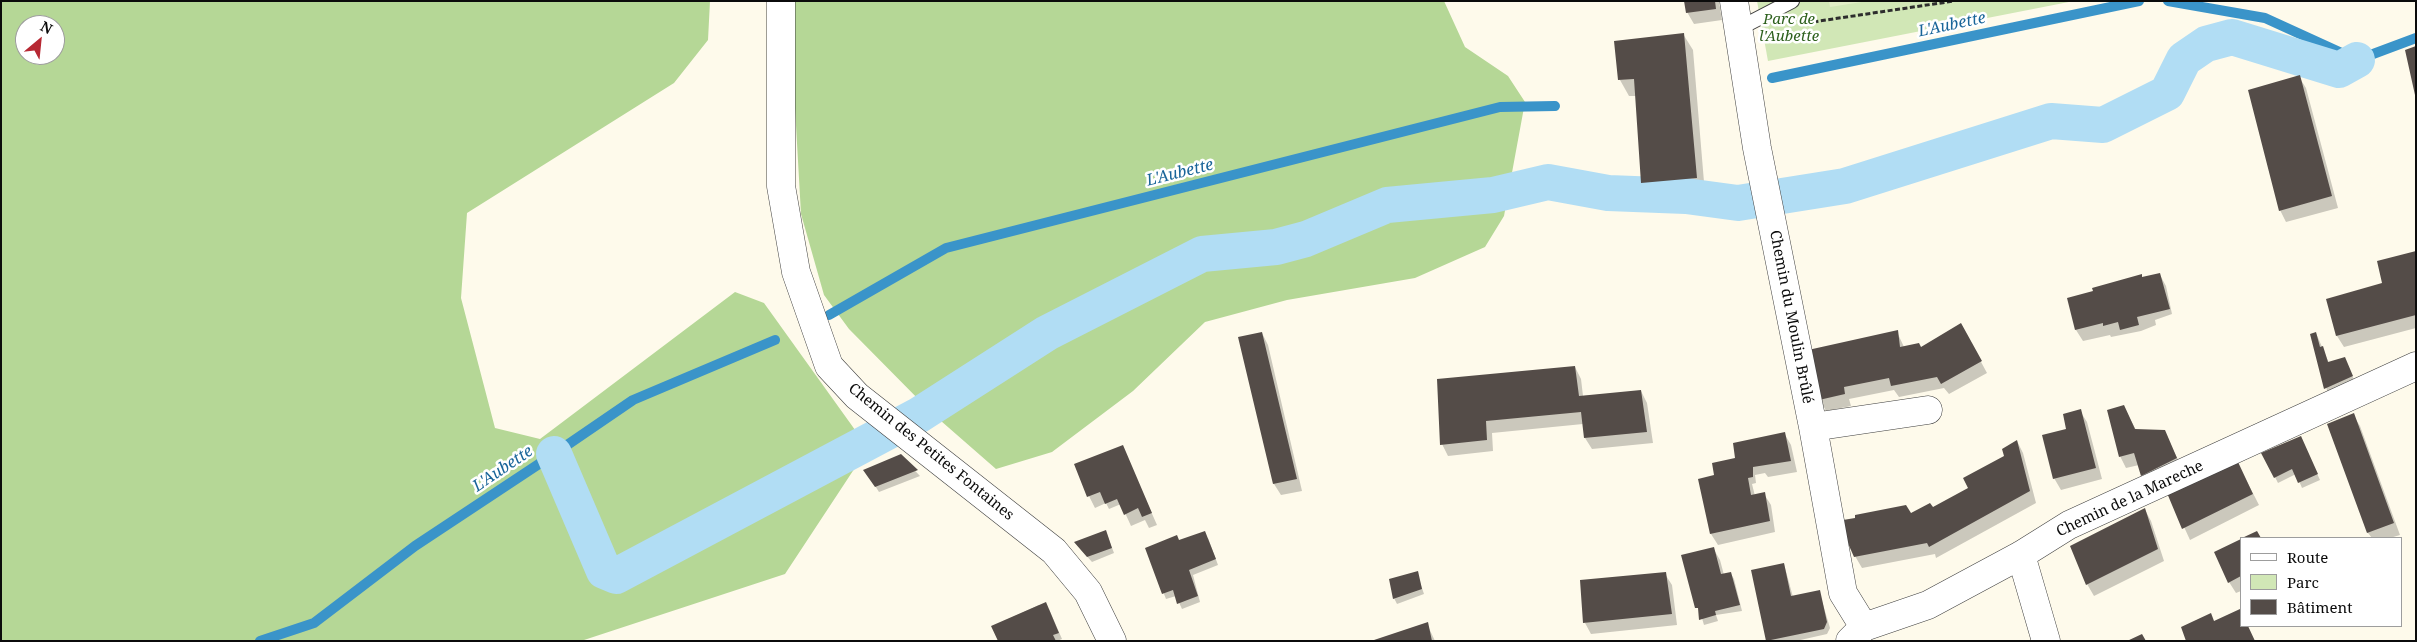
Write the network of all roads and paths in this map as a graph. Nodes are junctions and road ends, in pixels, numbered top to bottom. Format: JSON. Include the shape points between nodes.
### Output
{"nodes":[{"id":1,"x":781,"y":1,"type":"edge"},
{"id":2,"x":1734,"y":1,"type":"edge"},
{"id":3,"x":1792,"y":1,"type":"edge"},
{"id":4,"x":1954,"y":1,"type":"edge"},
{"id":5,"x":1800,"y":24,"type":"dead end"},
{"id":6,"x":1738,"y":29,"type":"junction"},
{"id":7,"x":2416,"y":366,"type":"edge"},
{"id":8,"x":1928,"y":410,"type":"dead end"},
{"id":9,"x":1813,"y":427,"type":"junction"},
{"id":10,"x":2021,"y":555,"type":"junction"},
{"id":11,"x":1857,"y":634,"type":"edge"},
{"id":12,"x":1112,"y":641,"type":"edge"},
{"id":13,"x":2046,"y":641,"type":"edge"}],
"edges":[{"from":1,"to":12,"type":"street","name":"Chemin des Petites Fontaines","via":[[781,186],[796,272],[829,366],[857,396],[1054,551],[1088,592]]},
{"from":2,"to":6,"type":"street","name":"Chemin du Moulin Brûlé"},
{"from":3,"to":6,"type":"lane"},
{"from":4,"to":5,"type":"path"},
{"from":6,"to":9,"type":"street","name":"Chemin du Moulin Brûlé","via":[[1757,148]]},
{"from":7,"to":10,"type":"street","name":"Chemin de la Mareche","via":[[2069,525]]},
{"from":8,"to":9,"type":"street"},
{"from":9,"to":11,"type":"street","name":"Chemin du Moulin Brûlé","via":[[1842,593]]},
{"from":10,"to":11,"type":"street","name":"Chemin de la Mareche","via":[[1928,605]]},
{"from":10,"to":13,"type":"street"}]}
